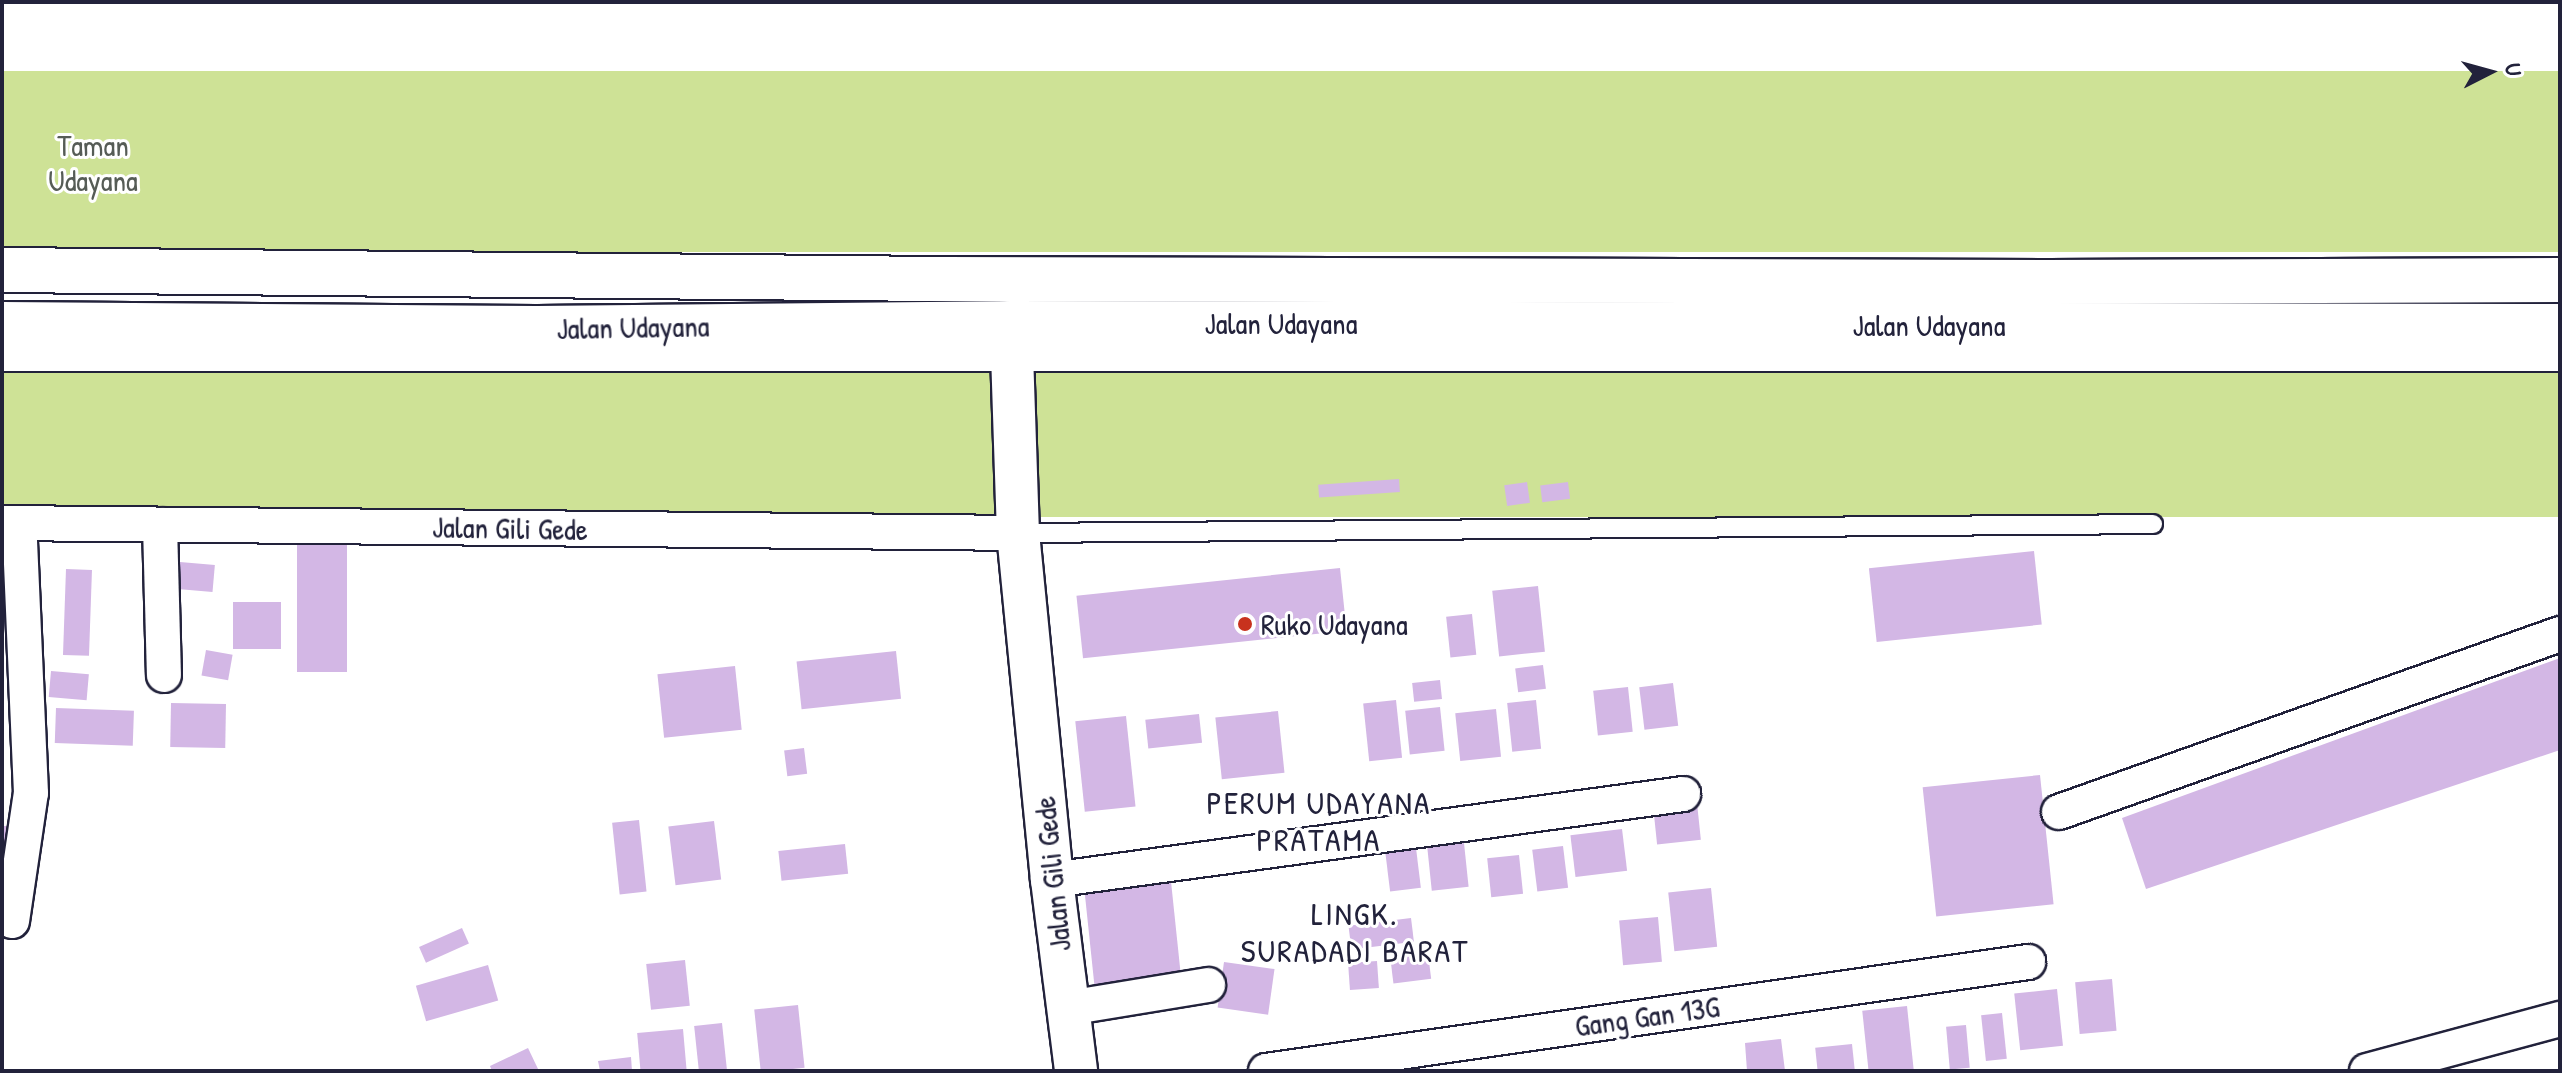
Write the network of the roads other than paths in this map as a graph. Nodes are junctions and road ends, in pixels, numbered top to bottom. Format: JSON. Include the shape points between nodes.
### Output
{"nodes":[{"id":1,"x":2,"y":270,"type":"edge"},
{"id":2,"x":2560,"y":280,"type":"edge"},
{"id":3,"x":1500,"y":281,"type":"junction"},
{"id":4,"x":2,"y":324,"type":"edge"},
{"id":5,"x":1500,"y":324,"type":"junction"},
{"id":6,"x":2560,"y":326,"type":"edge"},
{"id":7,"x":1012,"y":340,"type":"junction"},
{"id":8,"x":2,"y":358,"type":"edge"},
{"id":9,"x":2560,"y":358,"type":"edge"},
{"id":10,"x":11,"y":523,"type":"edge"},
{"id":11,"x":2153,"y":524,"type":"dead end"},
{"id":12,"x":160,"y":525,"type":"junction"},
{"id":13,"x":1018,"y":533,"type":"junction"},
{"id":14,"x":2560,"y":634,"type":"edge"},
{"id":15,"x":164,"y":675,"type":"dead end"},
{"id":16,"x":1683,"y":794,"type":"dead end"},
{"id":17,"x":2059,"y":812,"type":"dead end"},
{"id":18,"x":1052,"y":880,"type":"junction"},
{"id":19,"x":12,"y":921,"type":"dead end"},
{"id":20,"x":2028,"y":962,"type":"dead end"},
{"id":21,"x":1208,"y":985,"type":"dead end"},
{"id":22,"x":1068,"y":1008,"type":"junction"},
{"id":23,"x":2560,"y":1019,"type":"edge"},
{"id":24,"x":1076,"y":1071,"type":"edge"},
{"id":25,"x":1266,"y":1071,"type":"edge"},
{"id":26,"x":2367,"y":1071,"type":"edge"}],
"edges":[{"from":1,"to":3,"type":"main road","name":"Jalan Udayana"},
{"from":2,"to":3,"type":"main road","name":"Jalan Udayana"},
{"from":3,"to":5,"type":"main road"},
{"from":4,"to":7,"type":"main road","name":"Jalan Udayana","via":[[537,328]]},
{"from":5,"to":6,"type":"main road","name":"Jalan Udayana"},
{"from":5,"to":7,"type":"main road","name":"Jalan Udayana"},
{"from":7,"to":8,"type":"street","via":[[815,361]]},
{"from":7,"to":9,"type":"street"},
{"from":7,"to":13,"type":"street","name":"Jalan Gili Gede"},
{"from":10,"to":12,"type":"street","name":"Jalan Gili Gede"},
{"from":10,"to":19,"type":"street","via":[[31,793]]},
{"from":11,"to":13,"type":"lane"},
{"from":12,"to":13,"type":"street","name":"Jalan Gili Gede"},
{"from":12,"to":15,"type":"street"},
{"from":13,"to":18,"type":"street","name":"Jalan Gili Gede"},
{"from":14,"to":17,"type":"street"},
{"from":16,"to":18,"type":"street"},
{"from":18,"to":22,"type":"street","name":"Jalan Gili Gede"},
{"from":20,"to":25,"type":"street","name":"Gang Gan 13G"},
{"from":21,"to":22,"type":"street"},
{"from":22,"to":24,"type":"street","name":"Jalan Gili Gede"},
{"from":23,"to":26,"type":"street"}]}
